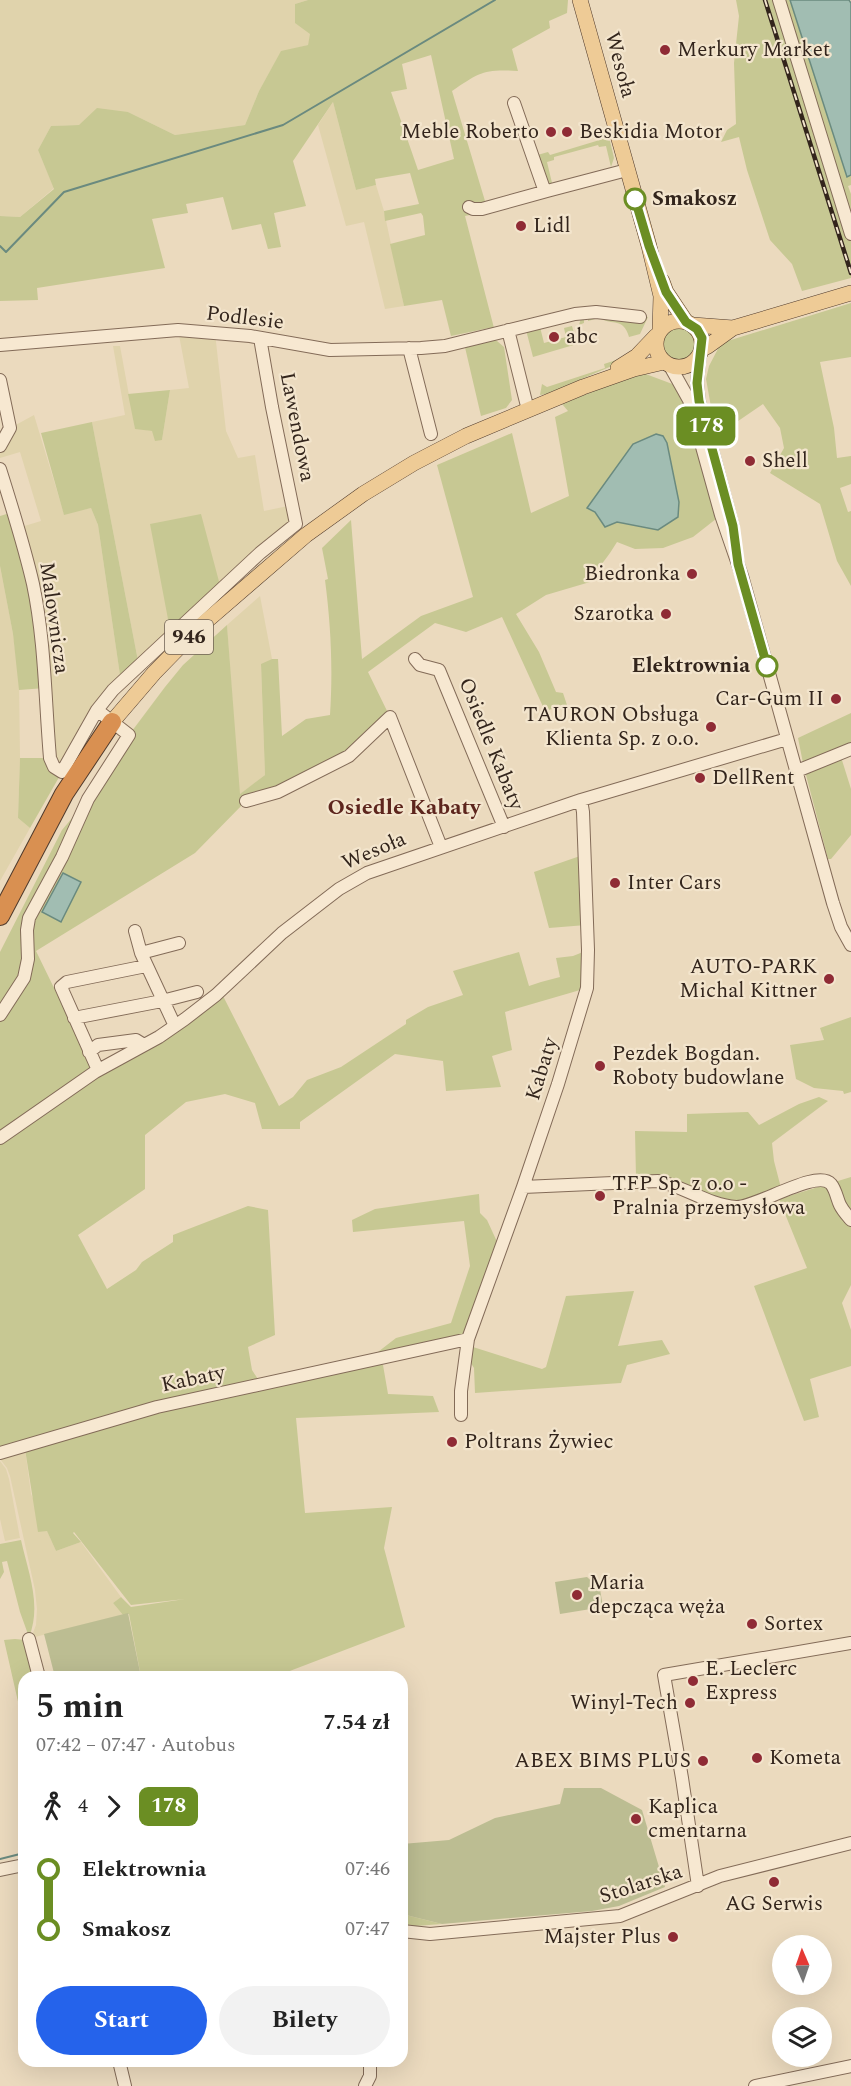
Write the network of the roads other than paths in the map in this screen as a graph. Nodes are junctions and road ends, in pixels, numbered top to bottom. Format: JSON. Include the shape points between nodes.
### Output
{"nodes":[{"id":1,"x":580,"y":0,"type":"edge"},
{"id":2,"x":779,"y":0,"type":"edge"},
{"id":3,"x":514,"y":103,"type":"dead end"},
{"id":4,"x":627,"y":170,"type":"junction"},
{"id":5,"x":547,"y":191,"type":"junction"},
{"id":6,"x":469,"y":207,"type":"dead end"},
{"id":7,"x":851,"y":234,"type":"edge"},
{"id":8,"x":649,"y":246,"type":"junction"},
{"id":9,"x":851,"y":293,"type":"edge"},
{"id":10,"x":640,"y":317,"type":"dead end"},
{"id":11,"x":690,"y":323,"type":"junction"},
{"id":12,"x":733,"y":328,"type":"junction"},
{"id":13,"x":508,"y":330,"type":"junction"},
{"id":14,"x":658,"y":333,"type":"junction"},
{"id":15,"x":260,"y":338,"type":"junction"},
{"id":16,"x":0,"y":345,"type":"edge"},
{"id":17,"x":409,"y":348,"type":"junction"},
{"id":18,"x":701,"y":351,"type":"junction"},
{"id":19,"x":667,"y":364,"type":"junction"},
{"id":20,"x":0,"y":380,"type":"edge"},
{"id":21,"x":583,"y":387,"type":"junction"},
{"id":22,"x":528,"y":410,"type":"junction"},
{"id":23,"x":431,"y":434,"type":"dead end"},
{"id":24,"x":0,"y":446,"type":"edge"},
{"id":25,"x":0,"y":469,"type":"edge"},
{"id":26,"x":738,"y":564,"type":"junction"},
{"id":27,"x":415,"y":659,"type":"dead end"},
{"id":28,"x":97,"y":710,"type":"junction"},
{"id":29,"x":112,"y":722,"type":"junction"},
{"id":30,"x":787,"y":739,"type":"junction"},
{"id":31,"x":851,"y":749,"type":"edge"},
{"id":32,"x":797,"y":771,"type":"junction"},
{"id":33,"x":580,"y":800,"type":"junction"},
{"id":34,"x":246,"y":801,"type":"dead end"},
{"id":35,"x":504,"y":827,"type":"junction"},
{"id":36,"x":441,"y":847,"type":"junction"},
{"id":37,"x":0,"y":916,"type":"edge"},
{"id":38,"x":135,"y":931,"type":"dead end"},
{"id":39,"x":179,"y":943,"type":"dead end"},
{"id":40,"x":851,"y":945,"type":"edge"},
{"id":41,"x":141,"y":953,"type":"junction"},
{"id":42,"x":146,"y":966,"type":"junction"},
{"id":43,"x":197,"y":992,"type":"dead end"},
{"id":44,"x":162,"y":1001,"type":"junction"},
{"id":45,"x":0,"y":1015,"type":"edge"},
{"id":46,"x":74,"y":1018,"type":"junction"},
{"id":47,"x":175,"y":1026,"type":"junction"},
{"id":48,"x":144,"y":1045,"type":"junction"},
{"id":49,"x":89,"y":1052,"type":"junction"},
{"id":50,"x":96,"y":1071,"type":"junction"},
{"id":51,"x":0,"y":1138,"type":"edge"},
{"id":52,"x":524,"y":1187,"type":"junction"},
{"id":53,"x":851,"y":1220,"type":"edge"},
{"id":54,"x":468,"y":1339,"type":"junction"},
{"id":55,"x":461,"y":1415,"type":"dead end"},
{"id":56,"x":0,"y":1453,"type":"edge"},
{"id":57,"x":29,"y":1639,"type":"dead end"},
{"id":58,"x":851,"y":1643,"type":"edge"},
{"id":59,"x":37,"y":1671,"type":"edge"},
{"id":60,"x":851,"y":1843,"type":"edge"},
{"id":61,"x":18,"y":1866,"type":"edge"},
{"id":62,"x":0,"y":1870,"type":"edge"},
{"id":63,"x":698,"y":1886,"type":"junction"},
{"id":64,"x":408,"y":1932,"type":"edge"},
{"id":65,"x":851,"y":2066,"type":"edge"},
{"id":66,"x":120,"y":2067,"type":"edge"},
{"id":67,"x":370,"y":2067,"type":"edge"},
{"id":68,"x":124,"y":2086,"type":"edge"},
{"id":69,"x":365,"y":2086,"type":"edge"},
{"id":70,"x":755,"y":2086,"type":"edge"}],
"edges":[{"from":1,"to":4,"type":"main road","name":"Wesoła"},
{"from":2,"to":7,"type":"street"},
{"from":3,"to":5,"type":"street"},
{"from":4,"to":5,"type":"street"},
{"from":4,"to":8,"type":"main road","name":"Wesoła"},
{"from":5,"to":6,"type":"street","via":[[482,209]]},
{"from":8,"to":11,"type":"main road","name":"Wesoła","via":[[666,292]]},
{"from":8,"to":14,"type":"main road","name":"Wesoła","via":[[661,296]]},
{"from":9,"to":12,"type":"main road"},
{"from":10,"to":13,"type":"street","name":"Podlesie","via":[[575,314]]},
{"from":11,"to":12,"type":"main road"},
{"from":11,"to":14,"type":"main road","via":[[672,321]]},
{"from":11,"to":18,"type":"main road","via":[[700,333]]},
{"from":12,"to":18,"type":"main road"},
{"from":13,"to":17,"type":"street","name":"Podlesie","via":[[445,346]]},
{"from":13,"to":22,"type":"street"},
{"from":14,"to":19,"type":"main road","via":[[656,350]]},
{"from":14,"to":21,"type":"main road","number":"946","via":[[629,362]]},
{"from":15,"to":16,"type":"street","name":"Podlesie","via":[[178,330]]},
{"from":15,"to":17,"type":"street","name":"Podlesie","via":[[330,350]]},
{"from":15,"to":28,"type":"street","name":"Lawendowa","via":[[296,524],[171,635]]},
{"from":17,"to":23,"type":"street"},
{"from":18,"to":19,"type":"main road","via":[[684,367]]},
{"from":18,"to":26,"type":"street","via":[[699,401],[733,526]]},
{"from":19,"to":21,"type":"main road","number":"946","via":[[634,369]]},
{"from":19,"to":26,"type":"street","via":[[689,400]]},
{"from":20,"to":24,"type":"street","via":[[10,428]]},
{"from":21,"to":22,"type":"main road","number":"946"},
{"from":22,"to":29,"type":"main road","number":"946","via":[[414,463],[334,513],[196,630]]},
{"from":25,"to":28,"type":"street","name":"Malownicza","via":[[33,585],[54,767],[62,771]]},
{"from":26,"to":30,"type":"street"},
{"from":27,"to":35,"type":"street","name":"Osiedle Kabaty","via":[[420,665],[439,670]]},
{"from":28,"to":29,"type":"street"},
{"from":29,"to":37,"type":"highway","number":"946","via":[[64,794]]},
{"from":29,"to":45,"type":"street","via":[[129,735],[88,799],[29,918],[24,978]]},
{"from":30,"to":32,"type":"street"},
{"from":30,"to":33,"type":"street","name":"Wesoła"},
{"from":31,"to":32,"type":"street"},
{"from":32,"to":40,"type":"street","via":[[837,916]]},
{"from":33,"to":35,"type":"street","name":"Wesoła"},
{"from":33,"to":52,"type":"street","name":"Kabaty","via":[[588,950],[586,988]]},
{"from":34,"to":36,"type":"street","via":[[278,792],[349,756],[390,717]]},
{"from":35,"to":36,"type":"street","name":"Wesoła"},
{"from":36,"to":47,"type":"street","name":"Wesoła","via":[[375,870],[339,890],[266,946],[216,995]]},
{"from":38,"to":41,"type":"street"},
{"from":39,"to":41,"type":"street"},
{"from":41,"to":42,"type":"street"},
{"from":42,"to":44,"type":"street"},
{"from":42,"to":46,"type":"street","via":[[63,984],[61,990]]},
{"from":43,"to":44,"type":"street"},
{"from":44,"to":46,"type":"street"},
{"from":44,"to":47,"type":"street"},
{"from":46,"to":49,"type":"street"},
{"from":47,"to":48,"type":"street","name":"Wesoła"},
{"from":48,"to":49,"type":"street","via":[[136,1040],[126,1041],[98,1045]]},
{"from":48,"to":50,"type":"street","name":"Wesoła"},
{"from":49,"to":50,"type":"street"},
{"from":50,"to":51,"type":"street","name":"Wesoła"},
{"from":52,"to":53,"type":"street","via":[[658,1181],[712,1202],[746,1207],[779,1192],[825,1180],[834,1187]]},
{"from":52,"to":54,"type":"street","name":"Kabaty"},
{"from":54,"to":55,"type":"street","name":"Kabaty"},
{"from":54,"to":56,"type":"street","name":"Kabaty","via":[[158,1407]]},
{"from":57,"to":59,"type":"street"},
{"from":58,"to":63,"type":"street","via":[[663,1675]]},
{"from":60,"to":63,"type":"street","name":"Stolarska","via":[[726,1874]]},
{"from":61,"to":62,"type":"street"},
{"from":63,"to":64,"type":"street","name":"Stolarska","via":[[608,1918],[429,1934]]},
{"from":65,"to":70,"type":"street"},
{"from":66,"to":68,"type":"street"},
{"from":67,"to":69,"type":"street"}]}
